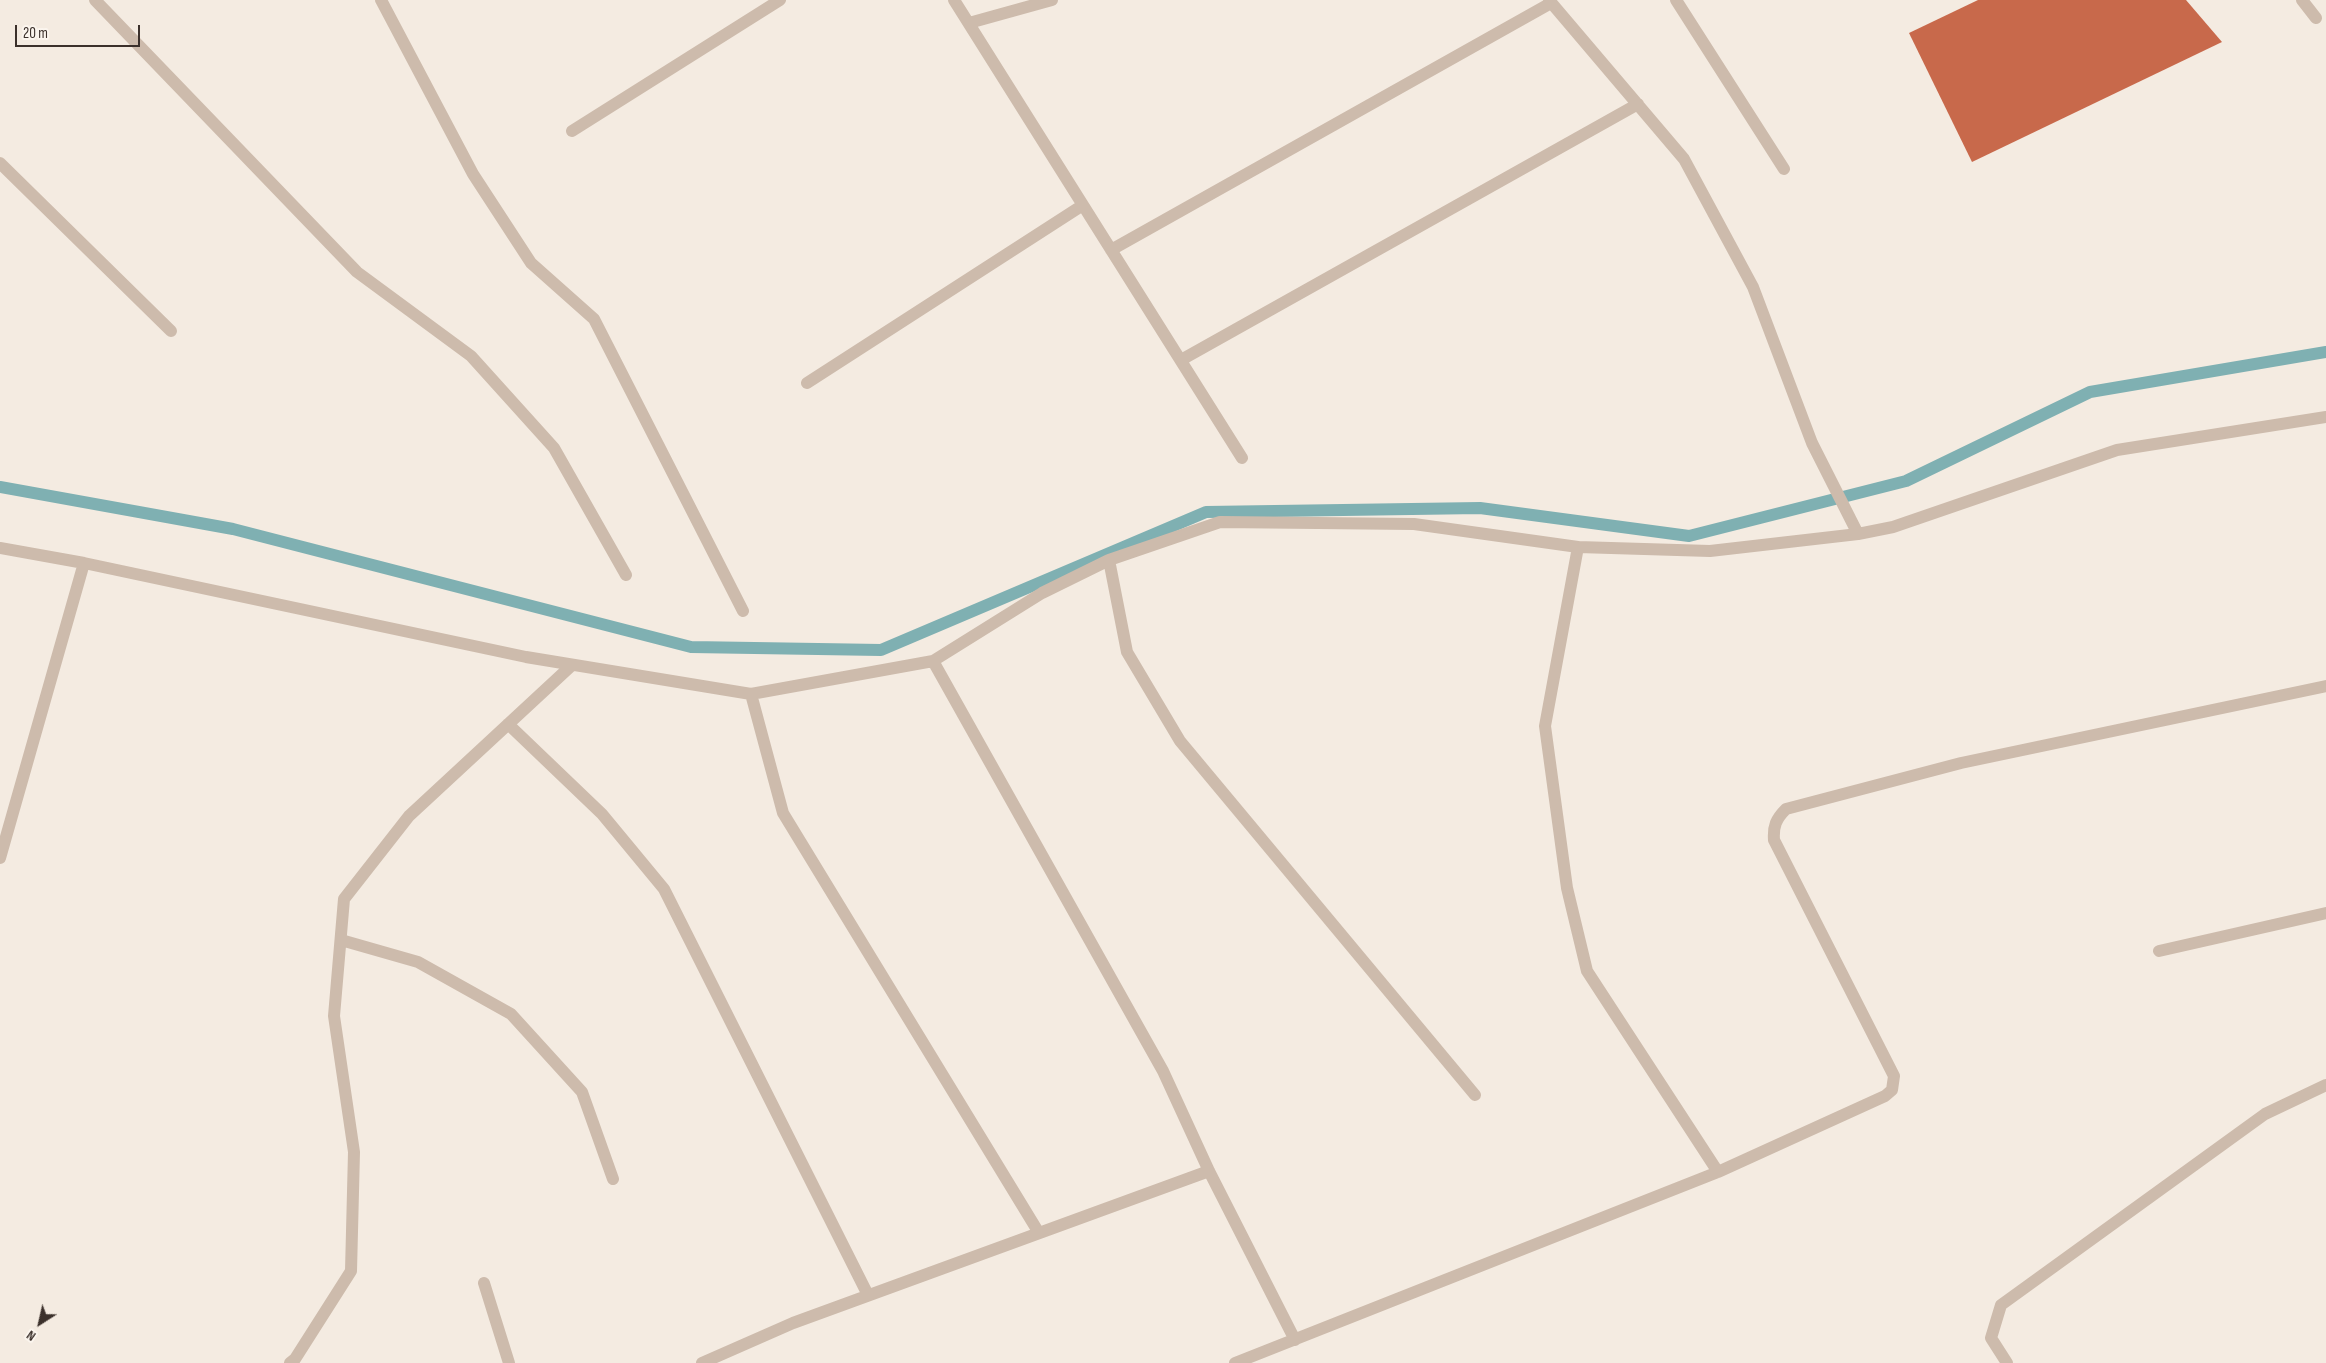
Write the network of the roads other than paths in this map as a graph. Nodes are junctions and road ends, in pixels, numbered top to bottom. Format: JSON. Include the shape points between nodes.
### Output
{"nodes":[{"id":1,"x":96,"y":0,"type":"edge"},
{"id":2,"x":380,"y":0,"type":"edge"},
{"id":3,"x":780,"y":0,"type":"edge"},
{"id":4,"x":954,"y":0,"type":"edge"},
{"id":5,"x":1052,"y":0,"type":"edge"},
{"id":6,"x":1676,"y":0,"type":"edge"},
{"id":7,"x":2302,"y":0,"type":"edge"},
{"id":8,"x":1550,"y":1,"type":"edge"},
{"id":9,"x":2316,"y":18,"type":"dead end"},
{"id":10,"x":969,"y":23,"type":"junction"},
{"id":11,"x":1638,"y":104,"type":"junction"},
{"id":12,"x":572,"y":131,"type":"dead end"},
{"id":13,"x":0,"y":163,"type":"edge"},
{"id":14,"x":1784,"y":169,"type":"dead end"},
{"id":15,"x":1083,"y":204,"type":"junction"},
{"id":16,"x":1111,"y":250,"type":"junction"},
{"id":17,"x":171,"y":331,"type":"dead end"},
{"id":18,"x":1181,"y":360,"type":"junction"},
{"id":19,"x":807,"y":383,"type":"dead end"},
{"id":20,"x":2326,"y":417,"type":"edge"},
{"id":21,"x":1242,"y":458,"type":"dead end"},
{"id":22,"x":1856,"y":528,"type":"junction"},
{"id":23,"x":1578,"y":547,"type":"junction"},
{"id":24,"x":0,"y":548,"type":"edge"},
{"id":25,"x":1109,"y":560,"type":"junction"},
{"id":26,"x":84,"y":563,"type":"junction"},
{"id":27,"x":626,"y":575,"type":"dead end"},
{"id":28,"x":743,"y":611,"type":"dead end"},
{"id":29,"x":933,"y":662,"type":"junction"},
{"id":30,"x":572,"y":665,"type":"junction"},
{"id":31,"x":2326,"y":686,"type":"edge"},
{"id":32,"x":751,"y":694,"type":"junction"},
{"id":33,"x":508,"y":724,"type":"junction"},
{"id":34,"x":0,"y":858,"type":"edge"},
{"id":35,"x":2326,"y":913,"type":"edge"},
{"id":36,"x":341,"y":940,"type":"junction"},
{"id":37,"x":2159,"y":951,"type":"dead end"},
{"id":38,"x":2326,"y":1085,"type":"edge"},
{"id":39,"x":1475,"y":1095,"type":"dead end"},
{"id":40,"x":1209,"y":1171,"type":"junction"},
{"id":41,"x":1718,"y":1172,"type":"junction"},
{"id":42,"x":613,"y":1179,"type":"dead end"},
{"id":43,"x":1039,"y":1233,"type":"junction"},
{"id":44,"x":484,"y":1283,"type":"dead end"},
{"id":45,"x":868,"y":1295,"type":"junction"},
{"id":46,"x":1295,"y":1340,"type":"junction"},
{"id":47,"x":290,"y":1363,"type":"edge"},
{"id":48,"x":509,"y":1363,"type":"edge"},
{"id":49,"x":702,"y":1363,"type":"edge"},
{"id":50,"x":1235,"y":1363,"type":"edge"},
{"id":51,"x":2007,"y":1363,"type":"edge"}],
"edges":[{"from":1,"to":27,"type":"street","via":[[356,272],[471,356],[554,448]]},
{"from":2,"to":28,"type":"street","via":[[473,174],[531,263],[594,319]]},
{"from":3,"to":12,"type":"street"},
{"from":4,"to":10,"type":"street"},
{"from":5,"to":10,"type":"street"},
{"from":6,"to":14,"type":"street"},
{"from":7,"to":9,"type":"street"},
{"from":8,"to":11,"type":"street"},
{"from":8,"to":16,"type":"street"},
{"from":10,"to":15,"type":"street"},
{"from":11,"to":18,"type":"street"},
{"from":11,"to":22,"type":"street","via":[[1684,159],[1753,287],[1812,443]]},
{"from":13,"to":17,"type":"street"},
{"from":15,"to":16,"type":"street"},
{"from":15,"to":19,"type":"street"},
{"from":16,"to":18,"type":"street"},
{"from":18,"to":21,"type":"street"},
{"from":20,"to":22,"type":"street","via":[[2117,450],[1893,527]]},
{"from":22,"to":23,"type":"street","via":[[1710,551]]},
{"from":23,"to":25,"type":"street","via":[[1414,524],[1220,522]]},
{"from":23,"to":41,"type":"street","via":[[1545,726],[1567,888],[1587,971]]},
{"from":24,"to":26,"type":"street"},
{"from":25,"to":29,"type":"street","via":[[1042,593]]},
{"from":25,"to":39,"type":"street","via":[[1127,652],[1180,741]]},
{"from":26,"to":30,"type":"street"},
{"from":26,"to":34,"type":"street"},
{"from":29,"to":32,"type":"street"},
{"from":29,"to":40,"type":"street","via":[[1164,1071]]},
{"from":30,"to":32,"type":"street"},
{"from":30,"to":33,"type":"street"},
{"from":31,"to":41,"type":"street","via":[[1961,763],[1786,809],[1773,829],[1774,840],[1894,1076],[1892,1090]]},
{"from":32,"to":43,"type":"street","via":[[783,813]]},
{"from":33,"to":36,"type":"street","via":[[409,816],[344,899]]},
{"from":33,"to":45,"type":"street","via":[[602,814],[664,889]]},
{"from":35,"to":37,"type":"street"},
{"from":36,"to":42,"type":"street","via":[[418,962],[511,1014],[582,1092]]},
{"from":36,"to":47,"type":"street","via":[[334,1016],[354,1152],[351,1271]]},
{"from":38,"to":51,"type":"street","via":[[2265,1114],[2001,1305],[1991,1338]]},
{"from":40,"to":43,"type":"street"},
{"from":40,"to":46,"type":"street"},
{"from":41,"to":46,"type":"street"},
{"from":43,"to":45,"type":"street"},
{"from":44,"to":48,"type":"street"},
{"from":45,"to":49,"type":"street","via":[[793,1322]]},
{"from":46,"to":50,"type":"street"}]}
